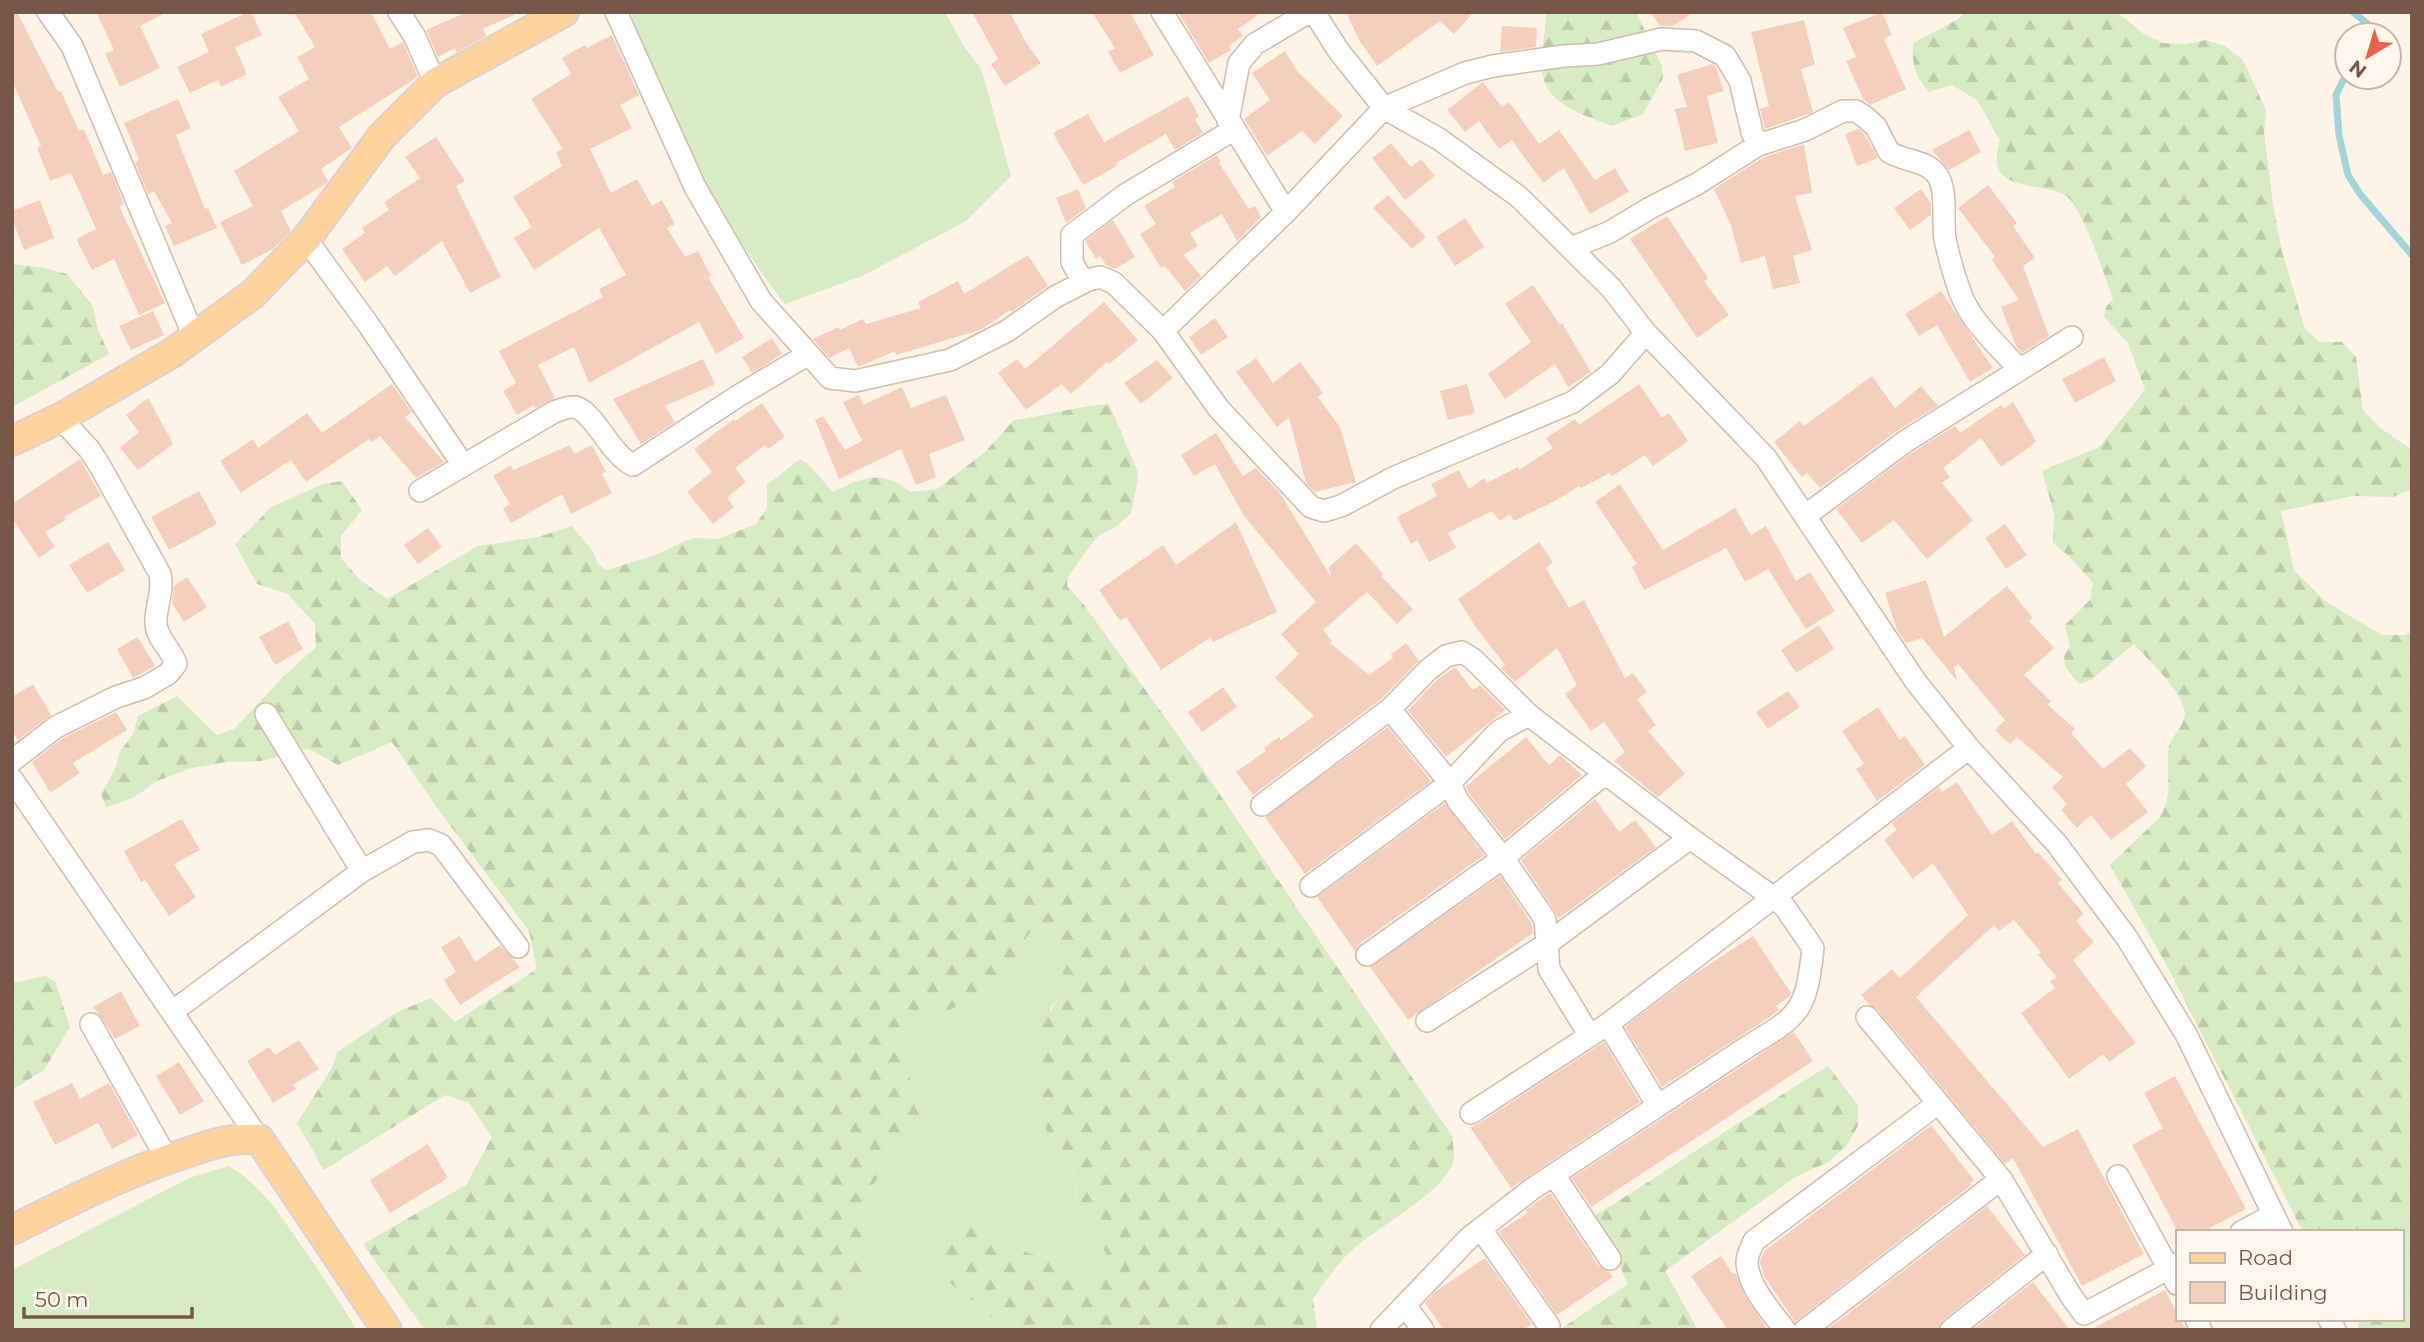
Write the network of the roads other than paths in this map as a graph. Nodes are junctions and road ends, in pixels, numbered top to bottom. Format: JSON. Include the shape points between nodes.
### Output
{"nodes":[{"id":1,"x":48,"y":12,"type":"edge"},
{"id":2,"x":399,"y":12,"type":"edge"},
{"id":3,"x":564,"y":12,"type":"edge"},
{"id":4,"x":616,"y":12,"type":"edge"},
{"id":5,"x":1162,"y":12,"type":"edge"},
{"id":6,"x":1312,"y":12,"type":"edge"},
{"id":7,"x":435,"y":83,"type":"junction"},
{"id":8,"x":1384,"y":108,"type":"junction"},
{"id":9,"x":1230,"y":125,"type":"junction"},
{"id":10,"x":1758,"y":145,"type":"junction"},
{"id":11,"x":1286,"y":212,"type":"junction"},
{"id":12,"x":306,"y":239,"type":"junction"},
{"id":13,"x":1571,"y":248,"type":"junction"},
{"id":14,"x":1083,"y":282,"type":"junction"},
{"id":15,"x":1163,"y":331,"type":"junction"},
{"id":16,"x":1646,"y":332,"type":"junction"},
{"id":17,"x":2072,"y":337,"type":"dead end"},
{"id":18,"x":195,"y":339,"type":"junction"},
{"id":19,"x":807,"y":355,"type":"junction"},
{"id":20,"x":2019,"y":369,"type":"junction"},
{"id":21,"x":60,"y":418,"type":"junction"},
{"id":22,"x":12,"y":441,"type":"edge"},
{"id":23,"x":463,"y":465,"type":"junction"},
{"id":24,"x":420,"y":491,"type":"dead end"},
{"id":25,"x":1805,"y":516,"type":"junction"},
{"id":26,"x":1390,"y":709,"type":"junction"},
{"id":27,"x":266,"y":714,"type":"dead end"},
{"id":28,"x":1529,"y":715,"type":"junction"},
{"id":29,"x":1969,"y":748,"type":"junction"},
{"id":30,"x":12,"y":761,"type":"edge"},
{"id":31,"x":1608,"y":775,"type":"junction"},
{"id":32,"x":12,"y":779,"type":"edge"},
{"id":33,"x":1450,"y":783,"type":"junction"},
{"id":34,"x":1262,"y":805,"type":"dead end"},
{"id":35,"x":1690,"y":838,"type":"junction"},
{"id":36,"x":1503,"y":859,"type":"junction"},
{"id":37,"x":362,"y":871,"type":"junction"},
{"id":38,"x":1311,"y":886,"type":"dead end"},
{"id":39,"x":1774,"y":898,"type":"junction"},
{"id":40,"x":1548,"y":943,"type":"junction"},
{"id":41,"x":518,"y":947,"type":"dead end"},
{"id":42,"x":1367,"y":955,"type":"dead end"},
{"id":43,"x":172,"y":1012,"type":"junction"},
{"id":44,"x":1867,"y":1017,"type":"dead end"},
{"id":45,"x":1427,"y":1021,"type":"dead end"},
{"id":46,"x":91,"y":1024,"type":"dead end"},
{"id":47,"x":1608,"y":1024,"type":"junction"},
{"id":48,"x":1590,"y":1036,"type":"junction"},
{"id":49,"x":1937,"y":1104,"type":"junction"},
{"id":50,"x":1658,"y":1106,"type":"junction"},
{"id":51,"x":1471,"y":1113,"type":"dead end"},
{"id":52,"x":259,"y":1139,"type":"junction"},
{"id":53,"x":167,"y":1159,"type":"junction"},
{"id":54,"x":1554,"y":1175,"type":"junction"},
{"id":55,"x":2118,"y":1176,"type":"dead end"},
{"id":56,"x":2001,"y":1180,"type":"junction"},
{"id":57,"x":2277,"y":1224,"type":"edge"},
{"id":58,"x":1481,"y":1229,"type":"junction"},
{"id":59,"x":12,"y":1230,"type":"edge"},
{"id":60,"x":2250,"y":1230,"type":"edge"},
{"id":61,"x":2048,"y":1254,"type":"junction"},
{"id":62,"x":1610,"y":1259,"type":"dead end"},
{"id":63,"x":2174,"y":1272,"type":"edge"},
{"id":64,"x":1405,"y":1305,"type":"junction"},
{"id":65,"x":2088,"y":1322,"type":"edge"},
{"id":66,"x":1549,"y":1326,"type":"dead end"},
{"id":67,"x":387,"y":1330,"type":"edge"},
{"id":68,"x":1381,"y":1330,"type":"edge"},
{"id":69,"x":1423,"y":1330,"type":"edge"},
{"id":70,"x":1785,"y":1330,"type":"edge"},
{"id":71,"x":1805,"y":1330,"type":"edge"},
{"id":72,"x":1951,"y":1330,"type":"edge"}],
"edges":[{"from":1,"to":18,"type":"street","via":[[72,46]]},
{"from":2,"to":7,"type":"street"},
{"from":3,"to":7,"type":"main road"},
{"from":4,"to":19,"type":"street","via":[[695,187],[761,301]]},
{"from":5,"to":9,"type":"street"},
{"from":6,"to":8,"type":"street"},
{"from":6,"to":9,"type":"street","via":[[1255,44],[1239,63]]},
{"from":7,"to":12,"type":"main road","via":[[382,136]]},
{"from":8,"to":10,"type":"street","via":[[1465,73],[1493,66],[1598,54],[1662,39],[1696,41],[1725,56],[1740,81]]},
{"from":8,"to":11,"type":"street"},
{"from":8,"to":13,"type":"street","via":[[1439,139],[1519,197]]},
{"from":9,"to":11,"type":"street"},
{"from":9,"to":14,"type":"street","via":[[1072,235],[1072,262]]},
{"from":10,"to":13,"type":"street","via":[[1610,232]]},
{"from":10,"to":20,"type":"street","via":[[1848,110],[1856,111],[1876,127],[1889,152],[1931,169],[1940,181],[1945,238],[1963,298]]},
{"from":11,"to":15,"type":"street"},
{"from":12,"to":18,"type":"main road","via":[[253,295]]},
{"from":12,"to":23,"type":"street"},
{"from":13,"to":16,"type":"street"},
{"from":14,"to":15,"type":"street","via":[[1100,277],[1114,283]]},
{"from":14,"to":19,"type":"street","via":[[1007,331],[950,360],[846,381],[830,378]]},
{"from":15,"to":16,"type":"street","via":[[1219,409],[1311,507],[1324,511],[1573,402],[1610,374]]},
{"from":16,"to":25,"type":"street","via":[[1766,458]]},
{"from":17,"to":20,"type":"street"},
{"from":18,"to":21,"type":"main road"},
{"from":19,"to":23,"type":"street","via":[[633,465],[621,458],[584,412],[571,407],[554,412]]},
{"from":20,"to":25,"type":"street","via":[[1906,440]]},
{"from":21,"to":22,"type":"main road"},
{"from":21,"to":30,"type":"street","via":[[89,449],[157,567],[162,583],[156,622],[176,664],[144,688],[116,696],[55,727]]},
{"from":23,"to":24,"type":"street"},
{"from":25,"to":29,"type":"street","via":[[1916,682]]},
{"from":26,"to":28,"type":"street","via":[[1428,670],[1446,656],[1462,652]]},
{"from":26,"to":33,"type":"street"},
{"from":26,"to":34,"type":"street"},
{"from":27,"to":37,"type":"street"},
{"from":28,"to":31,"type":"street"},
{"from":28,"to":33,"type":"street","via":[[1499,731]]},
{"from":29,"to":39,"type":"street"},
{"from":29,"to":57,"type":"street","via":[[2057,844],[2127,938],[2187,1036]]},
{"from":31,"to":35,"type":"street"},
{"from":31,"to":36,"type":"street"},
{"from":32,"to":43,"type":"street"},
{"from":33,"to":36,"type":"street","via":[[1458,801]]},
{"from":33,"to":38,"type":"street"},
{"from":35,"to":39,"type":"street"},
{"from":35,"to":40,"type":"street"},
{"from":36,"to":40,"type":"street","via":[[1545,919]]},
{"from":36,"to":42,"type":"street"},
{"from":37,"to":41,"type":"street","via":[[413,842],[429,840],[441,845]]},
{"from":37,"to":43,"type":"street"},
{"from":39,"to":47,"type":"street"},
{"from":39,"to":50,"type":"street","via":[[1813,948],[1809,988],[1801,1006],[1782,1026]]},
{"from":40,"to":45,"type":"street"},
{"from":40,"to":48,"type":"street","via":[[1546,963]]},
{"from":43,"to":52,"type":"street"},
{"from":44,"to":49,"type":"street"},
{"from":46,"to":53,"type":"street"},
{"from":47,"to":48,"type":"street"},
{"from":47,"to":50,"type":"street"},
{"from":48,"to":51,"type":"street"},
{"from":49,"to":56,"type":"street"},
{"from":49,"to":70,"type":"street","via":[[1754,1241],[1746,1261],[1750,1276]]},
{"from":50,"to":54,"type":"street"},
{"from":52,"to":53,"type":"main road","via":[[214,1143]]},
{"from":52,"to":67,"type":"main road"},
{"from":53,"to":59,"type":"main road"},
{"from":54,"to":58,"type":"street"},
{"from":54,"to":62,"type":"street"},
{"from":55,"to":63,"type":"street"},
{"from":56,"to":61,"type":"street"},
{"from":56,"to":71,"type":"street"},
{"from":57,"to":60,"type":"street"},
{"from":58,"to":64,"type":"street"},
{"from":58,"to":66,"type":"street"},
{"from":61,"to":65,"type":"street"},
{"from":61,"to":72,"type":"street"},
{"from":63,"to":65,"type":"street"},
{"from":64,"to":68,"type":"street"},
{"from":64,"to":69,"type":"street"}]}
